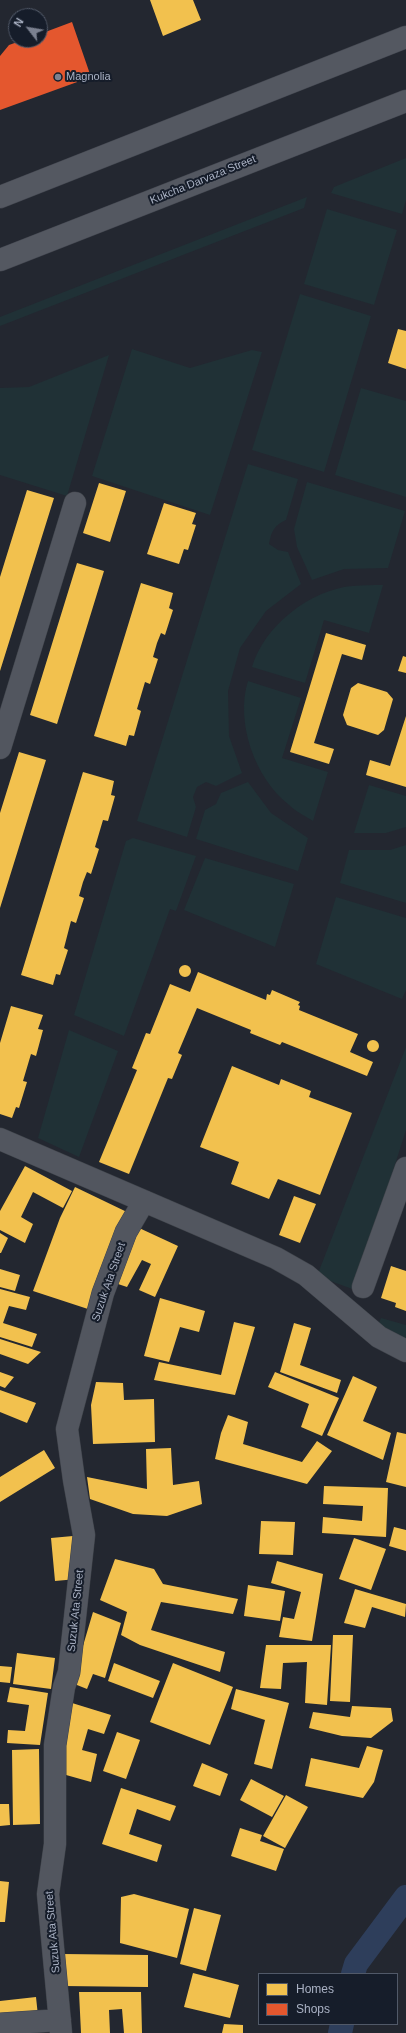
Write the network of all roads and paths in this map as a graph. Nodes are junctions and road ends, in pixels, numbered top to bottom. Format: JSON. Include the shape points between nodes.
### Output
{"nodes":[{"id":1,"x":406,"y":37,"type":"edge"},
{"id":2,"x":406,"y":101,"type":"edge"},
{"id":3,"x":0,"y":196,"type":"edge"},
{"id":4,"x":0,"y":260,"type":"edge"},
{"id":5,"x":75,"y":503,"type":"dead end"},
{"id":6,"x":0,"y":748,"type":"edge"},
{"id":7,"x":0,"y":1139,"type":"edge"},
{"id":8,"x":406,"y":1168,"type":"edge"},
{"id":9,"x":144,"y":1201,"type":"junction"},
{"id":10,"x":363,"y":1287,"type":"dead end"},
{"id":11,"x":406,"y":1351,"type":"edge"},
{"id":12,"x":0,"y":2024,"type":"edge"},
{"id":13,"x":61,"y":2027,"type":"edge"}],
"edges":[{"from":1,"to":3,"type":"main road"},
{"from":2,"to":4,"type":"main road","name":"Kukcha Darvaza Street"},
{"from":5,"to":6,"type":"street"},
{"from":7,"to":9,"type":"street"},
{"from":8,"to":10,"type":"street"},
{"from":9,"to":11,"type":"street","via":[[282,1261],[306,1275],[378,1337]]},
{"from":9,"to":13,"type":"street","name":"Suzuk Ata Street","via":[[126,1232],[103,1293],[68,1429],[84,1535],[69,1672],[64,1687],[55,1746],[55,1844],[48,1894]]},
{"from":12,"to":13,"type":"street"}]}
